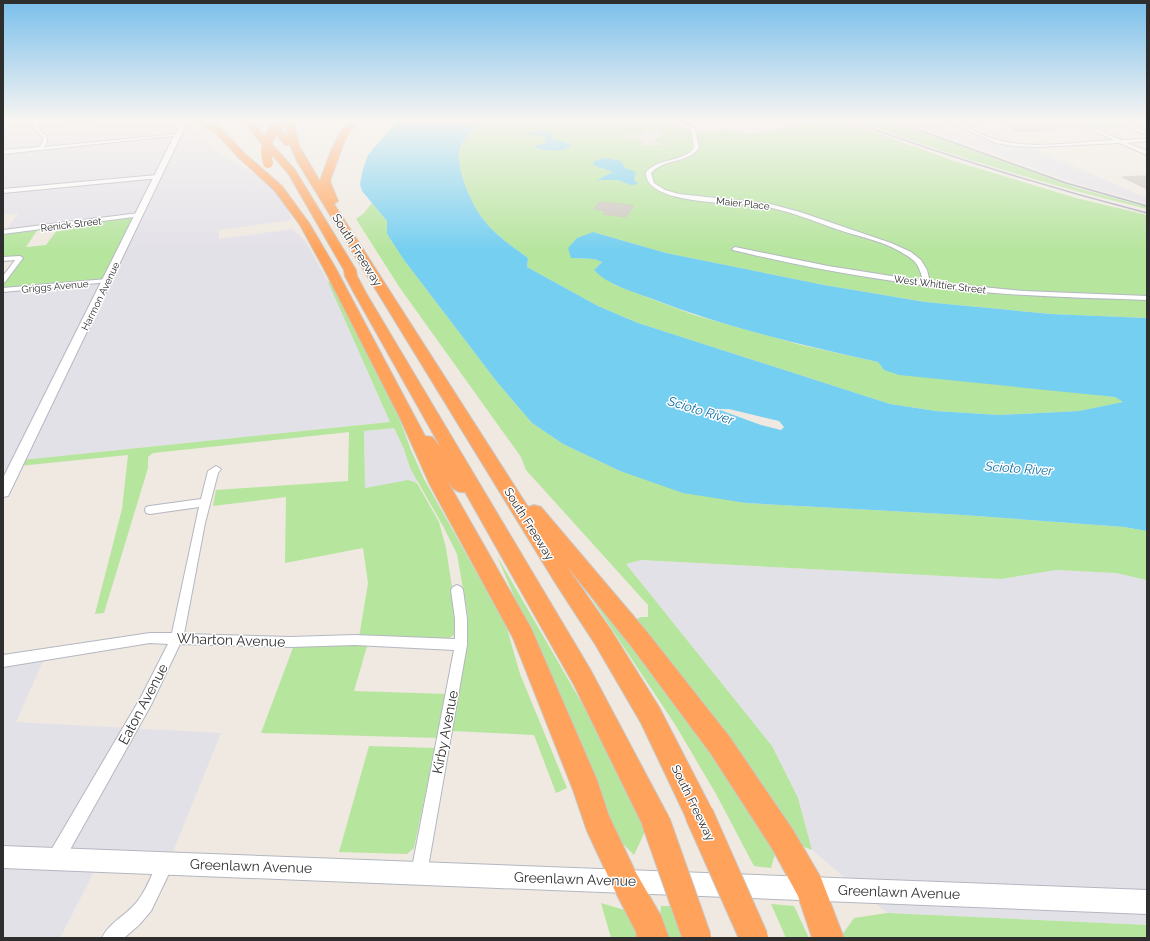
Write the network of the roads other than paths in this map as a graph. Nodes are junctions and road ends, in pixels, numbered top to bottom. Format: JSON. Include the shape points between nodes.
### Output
{"nodes":[{"id":1,"x":164,"y":164,"type":"edge"},
{"id":2,"x":251,"y":164,"type":"edge"},
{"id":3,"x":269,"y":164,"type":"edge"},
{"id":4,"x":286,"y":164,"type":"edge"},
{"id":5,"x":304,"y":164,"type":"edge"},
{"id":6,"x":332,"y":164,"type":"edge"},
{"id":7,"x":660,"y":164,"type":"edge"},
{"id":8,"x":157,"y":177,"type":"junction"},
{"id":9,"x":3,"y":191,"type":"edge"},
{"id":10,"x":139,"y":215,"type":"junction"},
{"id":11,"x":3,"y":232,"type":"edge"},
{"id":12,"x":348,"y":235,"type":"junction"},
{"id":13,"x":735,"y":249,"type":"dead end"},
{"id":14,"x":3,"y":259,"type":"edge"},
{"id":15,"x":351,"y":276,"type":"junction"},
{"id":16,"x":3,"y":280,"type":"edge"},
{"id":17,"x":107,"y":281,"type":"junction"},
{"id":18,"x":927,"y":283,"type":"junction"},
{"id":19,"x":3,"y":290,"type":"edge"},
{"id":20,"x":1147,"y":298,"type":"edge"},
{"id":21,"x":408,"y":418,"type":"junction"},
{"id":22,"x":473,"y":432,"type":"junction"},
{"id":23,"x":216,"y":469,"type":"dead end"},
{"id":24,"x":3,"y":492,"type":"edge"},
{"id":25,"x":204,"y":502,"type":"junction"},
{"id":26,"x":150,"y":510,"type":"dead end"},
{"id":27,"x":502,"y":538,"type":"junction"},
{"id":28,"x":457,"y":590,"type":"dead end"},
{"id":29,"x":177,"y":638,"type":"junction"},
{"id":30,"x":461,"y":645,"type":"junction"},
{"id":31,"x":3,"y":661,"type":"edge"},
{"id":32,"x":3,"y":857,"type":"edge"},
{"id":33,"x":56,"y":858,"type":"junction"},
{"id":34,"x":166,"y":863,"type":"junction"},
{"id":35,"x":419,"y":873,"type":"junction"},
{"id":36,"x":625,"y":881,"type":"junction"},
{"id":37,"x":810,"y":889,"type":"junction"},
{"id":38,"x":1147,"y":902,"type":"edge"},
{"id":39,"x":111,"y":938,"type":"edge"},
{"id":40,"x":653,"y":938,"type":"edge"},
{"id":41,"x":697,"y":938,"type":"edge"},
{"id":42,"x":754,"y":938,"type":"edge"},
{"id":43,"x":828,"y":938,"type":"edge"}],
"edges":[{"from":1,"to":8,"type":"main road","name":"Harmon Avenue"},
{"from":2,"to":21,"type":"highway","via":[[278,188],[293,206],[329,267]]},
{"from":3,"to":15,"type":"highway","bridge":true,"via":[[314,222],[344,271]]},
{"from":4,"to":15,"type":"highway","name":"South Freeway","via":[[299,182],[350,270]]},
{"from":5,"to":12,"type":"highway","name":"South Freeway"},
{"from":6,"to":12,"type":"highway","via":[[325,181]]},
{"from":7,"to":18,"type":"street","name":"Maier Place","via":[[648,173],[648,178],[656,187],[685,198],[767,205],[892,246],[912,255],[919,262]]},
{"from":8,"to":9,"type":"street"},
{"from":8,"to":10,"type":"main road","name":"Harmon Avenue"},
{"from":10,"to":11,"type":"street","name":"Renick Street"},
{"from":10,"to":17,"type":"main road","name":"Harmon Avenue"},
{"from":12,"to":22,"type":"highway","name":"South Freeway"},
{"from":13,"to":18,"type":"street","name":"West Whittier Street","via":[[832,270]]},
{"from":14,"to":16,"type":"street","via":[[20,258]]},
{"from":15,"to":27,"type":"highway","name":"South Freeway"},
{"from":17,"to":19,"type":"street","name":"Griggs Avenue"},
{"from":17,"to":24,"type":"main road","name":"Harmon Avenue"},
{"from":18,"to":20,"type":"street","name":"West Whittier Street","via":[[1036,294]]},
{"from":21,"to":27,"type":"highway"},
{"from":21,"to":36,"type":"highway","via":[[438,485],[523,635],[597,821]]},
{"from":22,"to":37,"type":"highway","via":[[548,530],[639,639],[720,745],[783,840]]},
{"from":22,"to":42,"type":"highway","name":"South Freeway","bridge":true,"via":[[563,578],[604,637],[650,715],[699,814]]},
{"from":23,"to":25,"type":"street","name":"Eaton Avenue","via":[[213,471]]},
{"from":25,"to":26,"type":"street"},
{"from":25,"to":29,"type":"street","name":"Eaton Avenue"},
{"from":27,"to":41,"type":"highway","name":"South Freeway","bridge":true,"via":[[582,677],[656,822]]},
{"from":28,"to":30,"type":"street","name":"Kirby Avenue"},
{"from":29,"to":30,"type":"street","name":"Wharton Avenue","via":[[290,642],[361,640]]},
{"from":29,"to":31,"type":"street","name":"Wharton Avenue","via":[[150,638]]},
{"from":29,"to":33,"type":"street","name":"Eaton Avenue","via":[[146,701]]},
{"from":30,"to":35,"type":"street","name":"Kirby Avenue"},
{"from":32,"to":33,"type":"main road","name":"Greenlawn Avenue"},
{"from":33,"to":34,"type":"main road","name":"Greenlawn Avenue"},
{"from":34,"to":35,"type":"main road","name":"Greenlawn Avenue"},
{"from":34,"to":39,"type":"street","via":[[145,905]]},
{"from":35,"to":36,"type":"main road","name":"Greenlawn Avenue"},
{"from":36,"to":37,"type":"main road","name":"Greenlawn Avenue"},
{"from":36,"to":40,"type":"highway","via":[[650,927]]},
{"from":37,"to":38,"type":"main road","name":"Greenlawn Avenue"},
{"from":37,"to":43,"type":"highway"}]}
